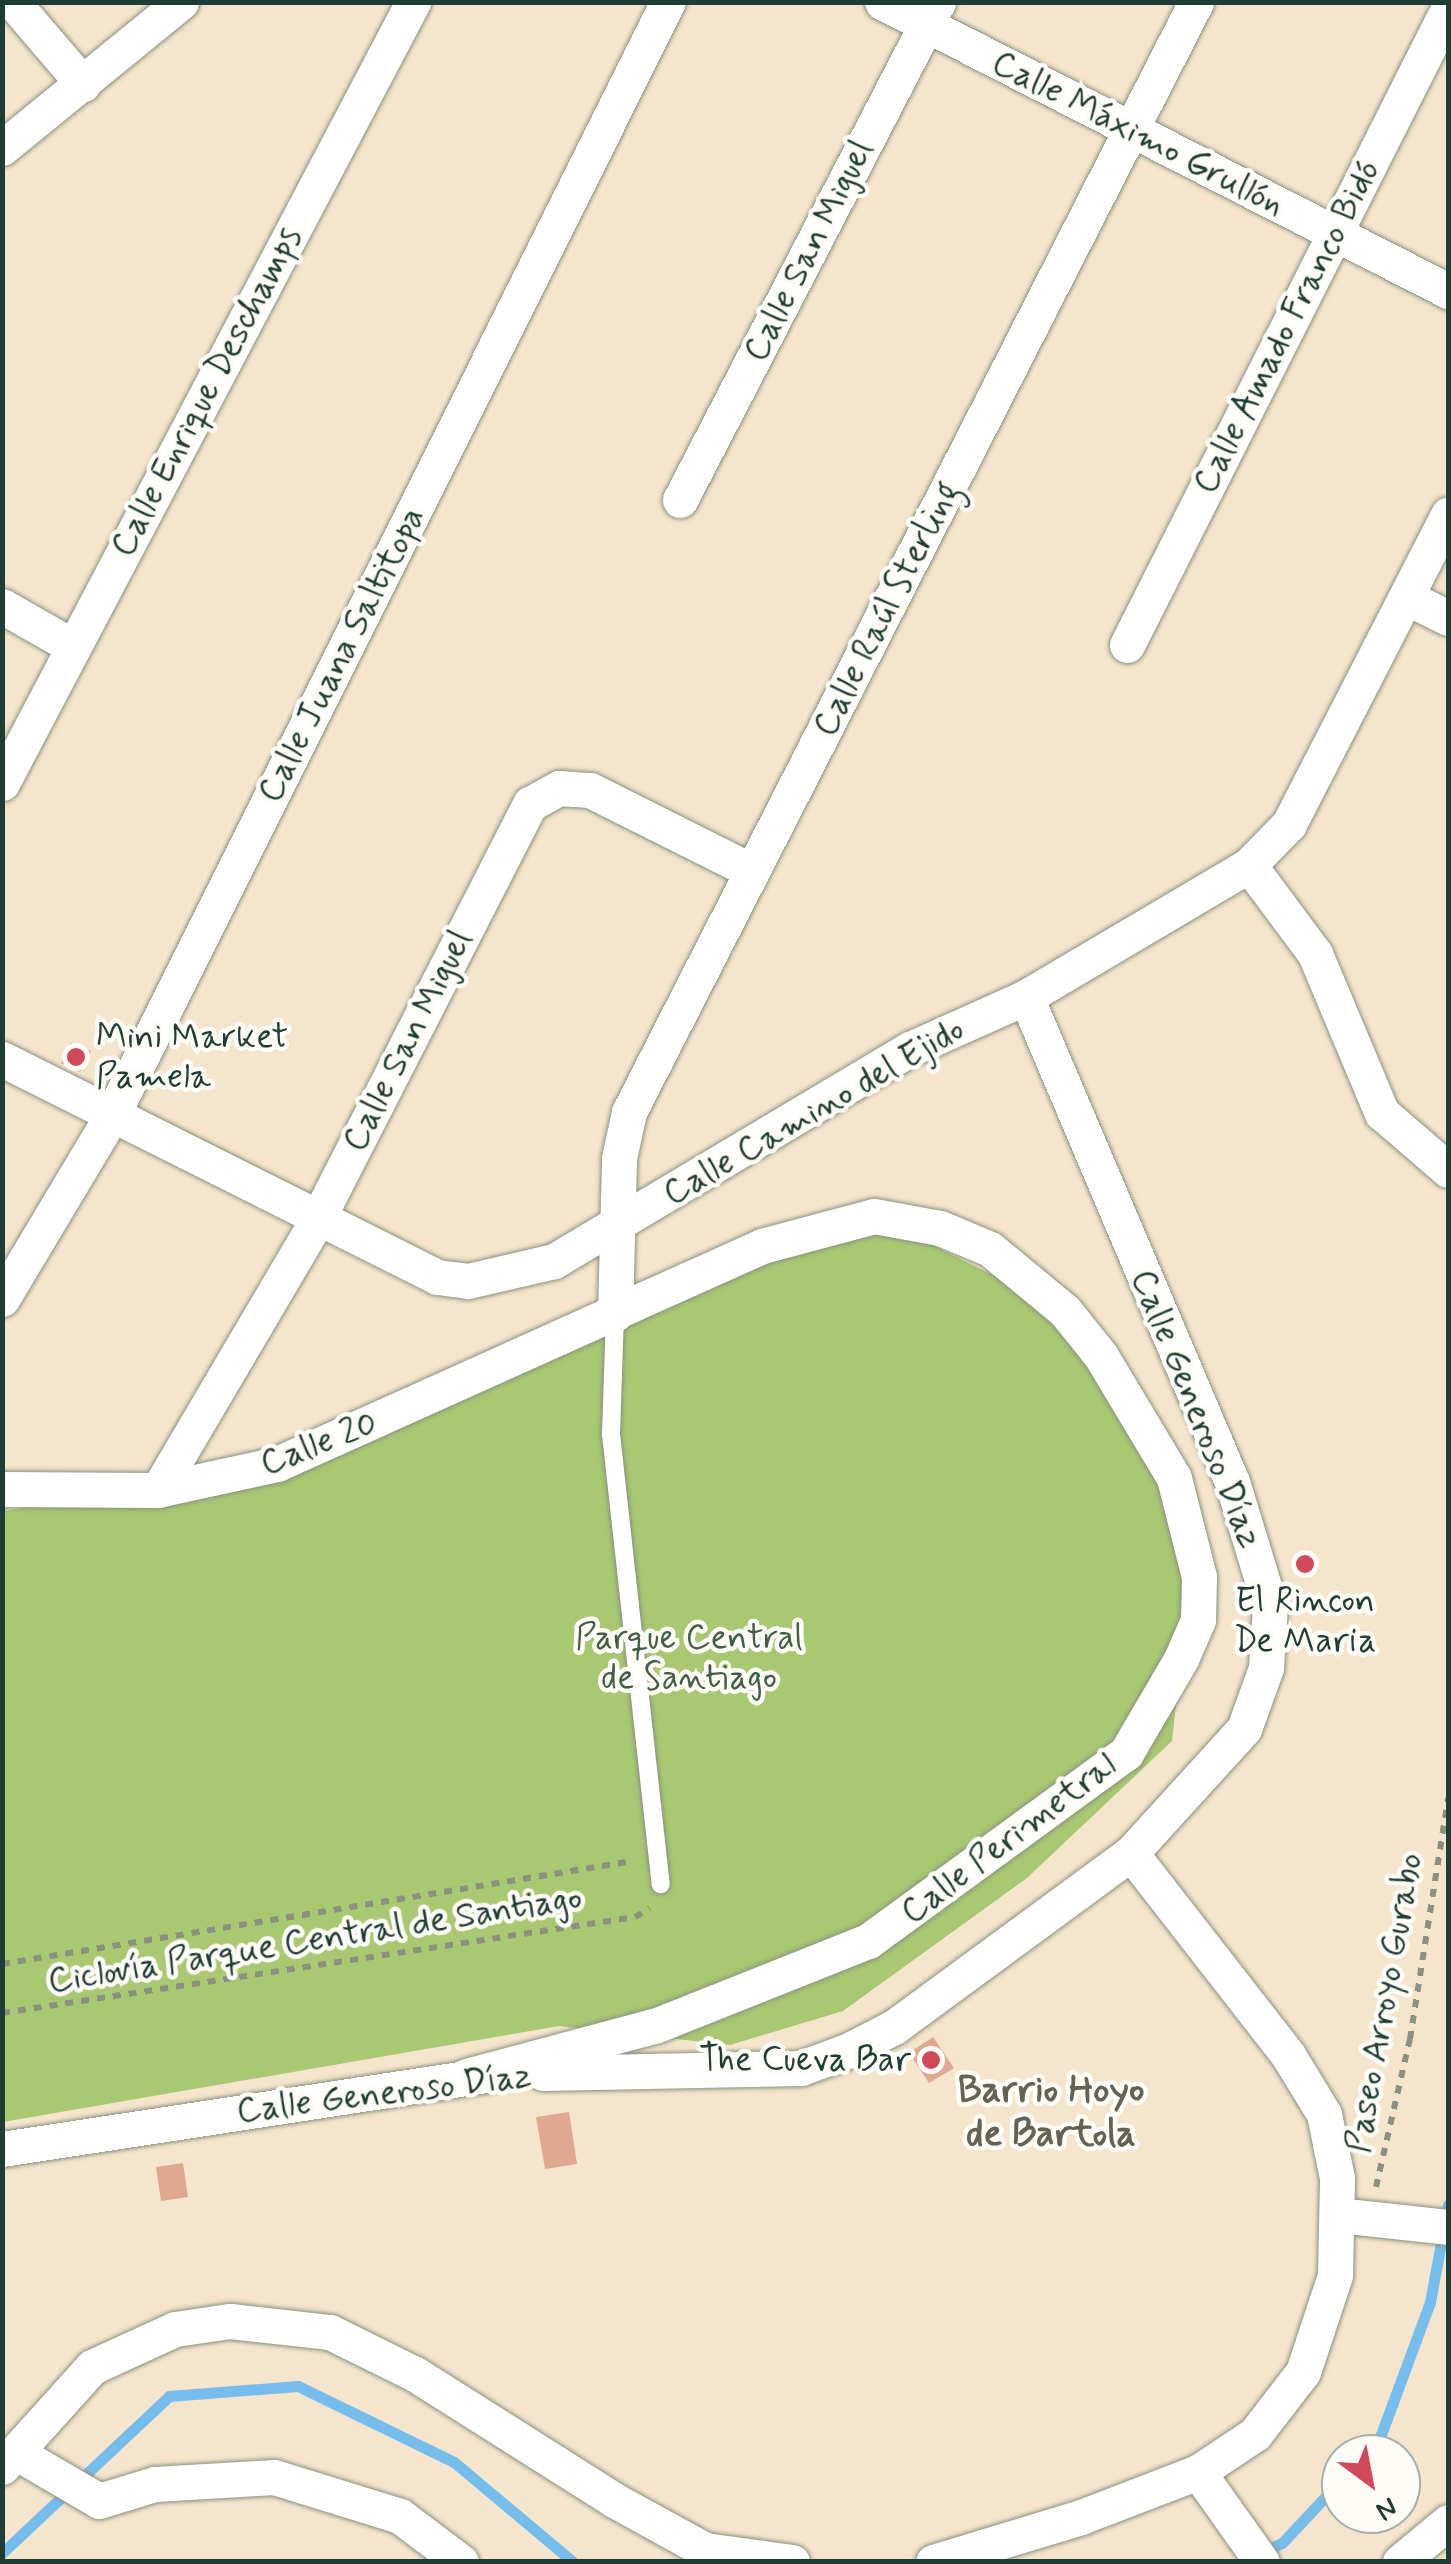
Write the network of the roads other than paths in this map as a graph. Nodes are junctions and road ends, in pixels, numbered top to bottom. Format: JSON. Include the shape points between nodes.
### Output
{"nodes":[{"id":1,"x":13,"y":2,"type":"edge"},
{"id":2,"x":181,"y":2,"type":"edge"},
{"id":3,"x":412,"y":2,"type":"edge"},
{"id":4,"x":668,"y":2,"type":"edge"},
{"id":5,"x":882,"y":2,"type":"edge"},
{"id":6,"x":1196,"y":2,"type":"edge"},
{"id":7,"x":1448,"y":9,"type":"edge"},
{"id":8,"x":932,"y":14,"type":"edge"},
{"id":9,"x":83,"y":84,"type":"junction"},
{"id":10,"x":1130,"y":134,"type":"junction"},
{"id":11,"x":2,"y":148,"type":"edge"},
{"id":12,"x":1334,"y":232,"type":"junction"},
{"id":13,"x":1448,"y":291,"type":"edge"},
{"id":14,"x":680,"y":500,"type":"dead end"},
{"id":15,"x":1448,"y":515,"type":"edge"},
{"id":16,"x":1408,"y":598,"type":"junction"},
{"id":17,"x":2,"y":606,"type":"edge"},
{"id":18,"x":1448,"y":618,"type":"edge"},
{"id":19,"x":72,"y":646,"type":"junction"},
{"id":20,"x":1127,"y":646,"type":"dead end"},
{"id":21,"x":2,"y":783,"type":"edge"},
{"id":22,"x":1250,"y":865,"type":"junction"},
{"id":23,"x":752,"y":871,"type":"junction"},
{"id":24,"x":1026,"y":997,"type":"junction"},
{"id":25,"x":2,"y":1059,"type":"edge"},
{"id":26,"x":111,"y":1118,"type":"junction"},
{"id":27,"x":1448,"y":1170,"type":"edge"},
{"id":28,"x":316,"y":1222,"type":"junction"},
{"id":29,"x":617,"y":1226,"type":"junction"},
{"id":30,"x":2,"y":1299,"type":"edge"},
{"id":31,"x":614,"y":1314,"type":"junction"},
{"id":32,"x":2,"y":1490,"type":"edge"},
{"id":33,"x":158,"y":1490,"type":"junction"},
{"id":34,"x":1132,"y":1854,"type":"junction"},
{"id":35,"x":661,"y":1884,"type":"dead end"},
{"id":36,"x":466,"y":2076,"type":"junction"},
{"id":37,"x":2,"y":2149,"type":"edge"},
{"id":38,"x":1354,"y":2216,"type":"junction"},
{"id":39,"x":1432,"y":2224,"type":"edge"},
{"id":40,"x":10,"y":2460,"type":"edge"},
{"id":41,"x":1198,"y":2472,"type":"junction"},
{"id":42,"x":1448,"y":2522,"type":"edge"},
{"id":43,"x":461,"y":2562,"type":"edge"},
{"id":44,"x":792,"y":2562,"type":"edge"},
{"id":45,"x":933,"y":2562,"type":"edge"},
{"id":46,"x":1262,"y":2562,"type":"edge"},
{"id":47,"x":1400,"y":2562,"type":"edge"}],
"edges":[{"from":1,"to":9,"type":"street"},
{"from":2,"to":9,"type":"street"},
{"from":3,"to":19,"type":"street","name":"Calle Enrique Deschamps"},
{"from":4,"to":26,"type":"street","name":"Calle Juana Saltitopa"},
{"from":5,"to":8,"type":"street","name":"Calle Máximo Grullón"},
{"from":6,"to":10,"type":"street","name":"Calle Raúl Sterling"},
{"from":7,"to":12,"type":"street","name":"Calle Amado Franco Bidó"},
{"from":8,"to":10,"type":"street","name":"Calle Máximo Grullón"},
{"from":8,"to":14,"type":"street","name":"Calle San Miguel"},
{"from":9,"to":11,"type":"street"},
{"from":10,"to":12,"type":"street","name":"Calle Máximo Grullón"},
{"from":10,"to":23,"type":"street","name":"Calle Raúl Sterling"},
{"from":12,"to":13,"type":"street","name":"Calle Máximo Grullón"},
{"from":12,"to":20,"type":"street","name":"Calle Amado Franco Bidó"},
{"from":15,"to":16,"type":"street","name":"Calle Camino del Ejido"},
{"from":16,"to":18,"type":"street"},
{"from":16,"to":22,"type":"street","name":"Calle Camino del Ejido","via":[[1289,824]]},
{"from":17,"to":19,"type":"street"},
{"from":19,"to":21,"type":"street","name":"Calle Enrique Deschamps"},
{"from":22,"to":24,"type":"street","name":"Calle Camino del Ejido"},
{"from":22,"to":27,"type":"street","via":[[1316,954],[1382,1114]]},
{"from":23,"to":28,"type":"street","name":"Calle San Miguel","via":[[590,790],[559,788],[530,804]]},
{"from":23,"to":29,"type":"street","name":"Calle Raúl Sterling","via":[[629,1112],[619,1158]]},
{"from":24,"to":29,"type":"street","name":"Calle Camino del Ejido","via":[[910,1049]]},
{"from":24,"to":34,"type":"street","name":"Calle Generoso Díaz","via":[[1232,1482],[1270,1606],[1266,1668],[1244,1728]]},
{"from":25,"to":26,"type":"street","name":"Calle Camino del Ejido"},
{"from":26,"to":28,"type":"street","name":"Calle Camino del Ejido"},
{"from":26,"to":30,"type":"street","name":"Calle Juana Saltitopa"},
{"from":28,"to":29,"type":"street","name":"Calle Camino del Ejido","via":[[414,1269],[468,1280],[554,1261]]},
{"from":28,"to":33,"type":"street","name":"Calle San Miguel"},
{"from":29,"to":31,"type":"street","name":"Calle Raúl Sterling"},
{"from":31,"to":33,"type":"street","name":"Calle 20","via":[[317,1449],[227,1478]]},
{"from":31,"to":35,"type":"lane","via":[[611,1434]]},
{"from":31,"to":36,"type":"street","name":"Calle Perimetral","via":[[762,1246],[847,1221],[910,1222],[990,1249],[1065,1311],[1153,1432],[1192,1534],[1198,1620],[1166,1691],[1126,1753],[868,1942],[657,2025]]},
{"from":32,"to":33,"type":"street","name":"Calle 20"},
{"from":34,"to":36,"type":"street","name":"Calle Generoso Díaz","via":[[894,2027],[801,2068]]},
{"from":34,"to":38,"type":"street","via":[[1288,2055],[1324,2114]]},
{"from":36,"to":37,"type":"street","name":"Calle Generoso Díaz"},
{"from":38,"to":39,"type":"street"},
{"from":38,"to":41,"type":"street","via":[[1303,2372],[1255,2434]]},
{"from":40,"to":43,"type":"street","via":[[99,2502],[155,2484],[274,2477],[400,2516]]},
{"from":40,"to":44,"type":"street","via":[[92,2368],[174,2329],[230,2321],[330,2332],[415,2374],[706,2550]]},
{"from":41,"to":45,"type":"street"},
{"from":41,"to":46,"type":"street"},
{"from":42,"to":47,"type":"street"}]}
